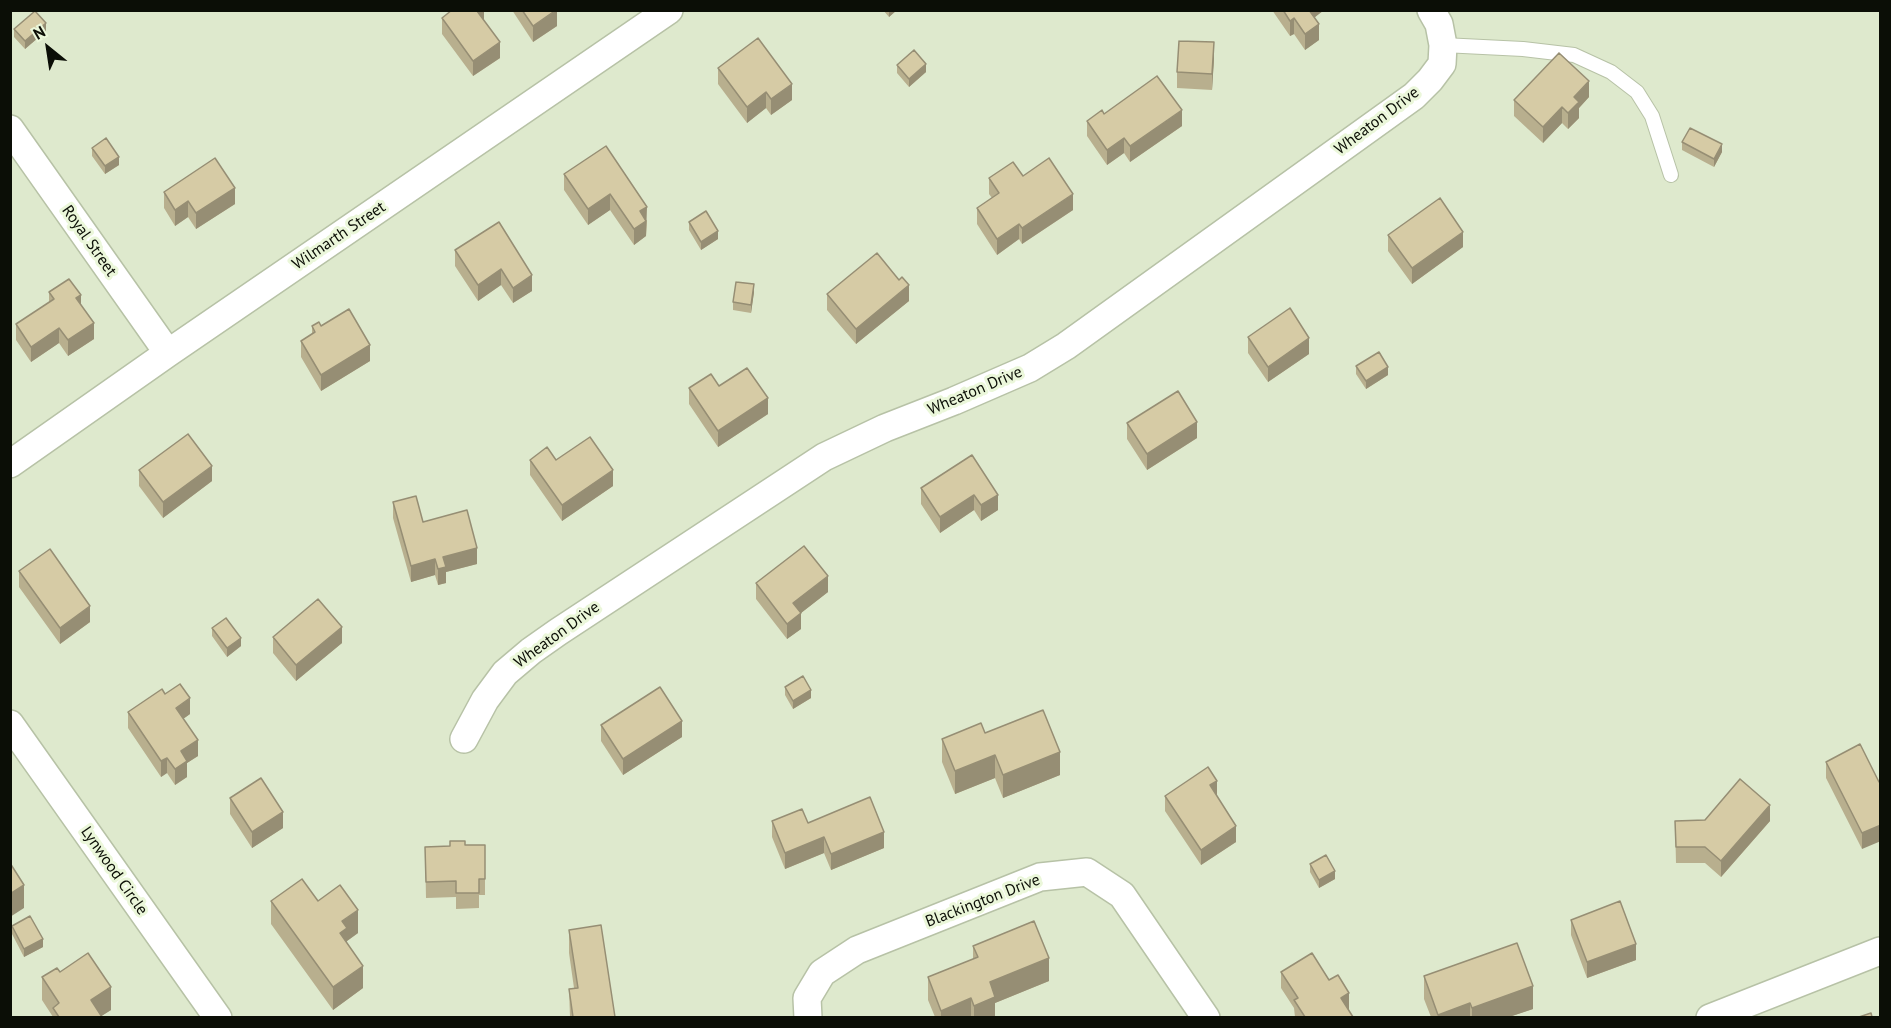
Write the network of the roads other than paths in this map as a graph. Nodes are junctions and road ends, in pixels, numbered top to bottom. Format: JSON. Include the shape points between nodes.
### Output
{"nodes":[{"id":1,"x":669,"y":10,"type":"edge"},
{"id":2,"x":1431,"y":10,"type":"edge"},
{"id":3,"x":1443,"y":45,"type":"junction"},
{"id":4,"x":10,"y":129,"type":"edge"},
{"id":5,"x":1671,"y":175,"type":"dead end"},
{"id":6,"x":168,"y":353,"type":"junction"},
{"id":7,"x":10,"y":464,"type":"edge"},
{"id":8,"x":10,"y":724,"type":"edge"},
{"id":9,"x":464,"y":739,"type":"dead end"},
{"id":10,"x":1881,"y":951,"type":"edge"},
{"id":11,"x":218,"y":1017,"type":"edge"},
{"id":12,"x":808,"y":1017,"type":"edge"},
{"id":13,"x":1206,"y":1017,"type":"edge"},
{"id":14,"x":1710,"y":1017,"type":"edge"}],
"edges":[{"from":1,"to":6,"type":"street","name":"Wilmarth Street"},
{"from":2,"to":3,"type":"street","via":[[1439,24]]},
{"from":3,"to":5,"type":"lane","via":[[1574,55],[1611,72],[1637,92],[1652,116]]},
{"from":3,"to":9,"type":"street","name":"Wheaton Drive","via":[[1442,64],[1414,96],[1066,346],[1020,372],[824,457],[531,651],[505,674],[485,700]]},
{"from":4,"to":6,"type":"street","name":"Royal Street"},
{"from":6,"to":7,"type":"street","name":"Wilmarth Street"},
{"from":8,"to":11,"type":"street","name":"Lynwood Circle"},
{"from":10,"to":14,"type":"street"},
{"from":12,"to":13,"type":"street","name":"Blackington Drive","via":[[807,998],[822,973],[856,950],[1040,877],[1087,872],[1122,895]]}]}
